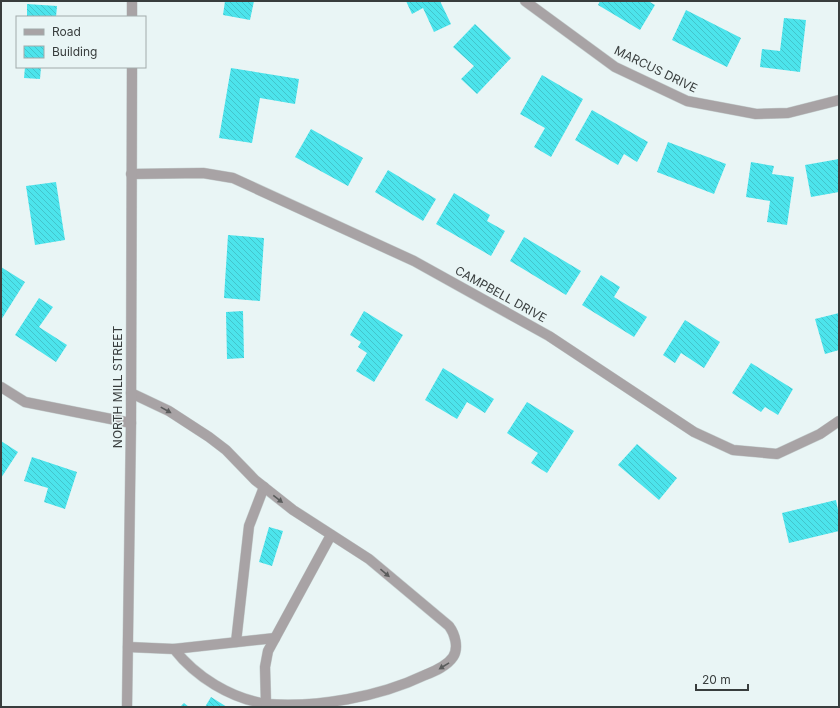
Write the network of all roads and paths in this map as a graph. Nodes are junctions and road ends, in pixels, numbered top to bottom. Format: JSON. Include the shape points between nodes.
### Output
{"nodes":[{"id":1,"x":132,"y":1,"type":"edge"},
{"id":2,"x":525,"y":1,"type":"edge"},
{"id":3,"x":132,"y":16,"type":"edge"},
{"id":4,"x":132,"y":68,"type":"edge"},
{"id":5,"x":839,"y":100,"type":"edge"},
{"id":6,"x":131,"y":174,"type":"junction"},
{"id":7,"x":1,"y":387,"type":"edge"},
{"id":8,"x":131,"y":393,"type":"junction"},
{"id":9,"x":839,"y":421,"type":"edge"},
{"id":10,"x":131,"y":423,"type":"junction"},
{"id":11,"x":264,"y":487,"type":"junction"},
{"id":12,"x":331,"y":535,"type":"junction"},
{"id":13,"x":275,"y":638,"type":"junction"},
{"id":14,"x":236,"y":642,"type":"junction"},
{"id":15,"x":128,"y":647,"type":"junction"},
{"id":16,"x":174,"y":649,"type":"junction"},
{"id":17,"x":266,"y":704,"type":"junction"},
{"id":18,"x":127,"y":707,"type":"edge"}],
"edges":[{"from":1,"to":3,"type":"street"},
{"from":2,"to":5,"type":"street","name":"MARCUS DRIVE","via":[[615,67],[687,101],[756,114],[788,113]]},
{"from":4,"to":6,"type":"street","name":"NORTH MILL STREET"},
{"from":6,"to":8,"type":"street","name":"NORTH MILL STREET"},
{"from":6,"to":9,"type":"street","name":"CAMPBELL DRIVE","via":[[203,173],[233,178],[414,261],[550,336],[694,432],[733,450],[777,454],[820,434]]},
{"from":7,"to":10,"type":"street","via":[[25,402]]},
{"from":8,"to":10,"type":"street","name":"NORTH MILL STREET"},
{"from":8,"to":11,"type":"street","one_way":true,"via":[[169,411],[209,437]]},
{"from":10,"to":15,"type":"street","name":"NORTH MILL STREET"},
{"from":11,"to":12,"type":"street","one_way":true,"via":[[292,510]]},
{"from":11,"to":14,"type":"street","via":[[249,526]]},
{"from":12,"to":13,"type":"street"},
{"from":12,"to":17,"type":"street","one_way":true,"via":[[369,559],[449,626],[455,634],[454,656],[439,669],[383,692],[337,702],[285,706]]},
{"from":13,"to":14,"type":"street"},
{"from":13,"to":17,"type":"street","via":[[268,651],[265,667]]},
{"from":14,"to":16,"type":"street"},
{"from":15,"to":16,"type":"street"},
{"from":15,"to":18,"type":"street","name":"NORTH MILL STREET"},
{"from":16,"to":17,"type":"street","via":[[182,660],[226,692]]}]}
